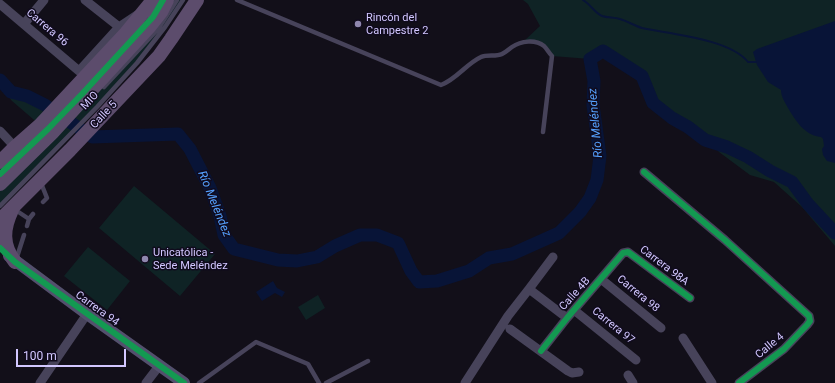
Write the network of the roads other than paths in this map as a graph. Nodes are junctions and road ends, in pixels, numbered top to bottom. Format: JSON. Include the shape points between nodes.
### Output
{"nodes":[{"id":1,"x":44,"y":0,"type":"edge"},
{"id":2,"x":85,"y":0,"type":"edge"},
{"id":3,"x":167,"y":0,"type":"edge"},
{"id":4,"x":177,"y":0,"type":"edge"},
{"id":5,"x":183,"y":0,"type":"edge"},
{"id":6,"x":189,"y":0,"type":"edge"},
{"id":7,"x":198,"y":0,"type":"edge"},
{"id":8,"x":237,"y":0,"type":"edge"},
{"id":9,"x":151,"y":3,"type":"edge"},
{"id":10,"x":0,"y":4,"type":"edge"},
{"id":11,"x":24,"y":24,"type":"junction"},
{"id":12,"x":127,"y":34,"type":"junction"},
{"id":13,"x":101,"y":90,"type":"dead end"},
{"id":14,"x":100,"y":110,"type":"junction"},
{"id":15,"x":0,"y":131,"type":"edge"},
{"id":16,"x":543,"y":132,"type":"dead end"},
{"id":17,"x":56,"y":136,"type":"junction"},
{"id":18,"x":15,"y":147,"type":"junction"},
{"id":19,"x":0,"y":162,"type":"edge"},
{"id":20,"x":644,"y":172,"type":"dead end"},
{"id":21,"x":40,"y":180,"type":"junction"},
{"id":22,"x":3,"y":185,"type":"edge"},
{"id":23,"x":43,"y":202,"type":"dead end"},
{"id":24,"x":4,"y":208,"type":"edge"},
{"id":25,"x":33,"y":214,"type":"dead end"},
{"id":26,"x":29,"y":219,"type":"junction"},
{"id":27,"x":0,"y":220,"type":"edge"},
{"id":28,"x":27,"y":226,"type":"dead end"},
{"id":29,"x":24,"y":235,"type":"dead end"},
{"id":30,"x":0,"y":248,"type":"edge"},
{"id":31,"x":625,"y":251,"type":"joint"},
{"id":32,"x":0,"y":257,"type":"edge"},
{"id":33,"x":553,"y":257,"type":"dead end"},
{"id":34,"x":16,"y":262,"type":"junction"},
{"id":35,"x":601,"y":279,"type":"junction"},
{"id":36,"x":529,"y":290,"type":"junction"},
{"id":37,"x":690,"y":298,"type":"dead end"},
{"id":38,"x":574,"y":310,"type":"junction"},
{"id":39,"x":87,"y":314,"type":"junction"},
{"id":40,"x":567,"y":318,"type":"junction"},
{"id":41,"x":661,"y":328,"type":"dead end"},
{"id":42,"x":510,"y":329,"type":"dead end"},
{"id":43,"x":684,"y":338,"type":"dead end"},
{"id":44,"x":541,"y":351,"type":"junction"},
{"id":45,"x":636,"y":360,"type":"dead end"},
{"id":46,"x":368,"y":361,"type":"dead end"},
{"id":47,"x":159,"y":366,"type":"junction"},
{"id":48,"x":579,"y":372,"type":"dead end"},
{"id":49,"x":750,"y":380,"type":"edge"},
{"id":50,"x":40,"y":383,"type":"edge"},
{"id":51,"x":146,"y":383,"type":"edge"},
{"id":52,"x":184,"y":383,"type":"edge"},
{"id":53,"x":199,"y":383,"type":"edge"},
{"id":54,"x":319,"y":383,"type":"edge"},
{"id":55,"x":326,"y":383,"type":"edge"},
{"id":56,"x":465,"y":383,"type":"edge"},
{"id":57,"x":712,"y":383,"type":"edge"},
{"id":58,"x":739,"y":383,"type":"edge"}],
"edges":[{"from":1,"to":11,"type":"street"},
{"from":2,"to":12,"type":"street"},
{"from":3,"to":12,"type":"main road","via":[[159,16]]},
{"from":4,"to":13,"type":"lane","name":"MIO","via":[[158,29]]},
{"from":5,"to":14,"type":"lane","name":"MIO"},
{"from":6,"to":14,"type":"main road","via":[[146,59]]},
{"from":7,"to":14,"type":"main road","name":"Calle 5","via":[[159,56]]},
{"from":8,"to":16,"type":"lane","via":[[440,84],[448,82],[483,56],[502,55],[524,41],[544,46],[552,56]]},
{"from":9,"to":12,"type":"main road","name":"Calle 5"},
{"from":10,"to":11,"type":"street","name":"Carrera 96"},
{"from":11,"to":12,"type":"street","name":"Carrera 96","via":[[79,71]]},
{"from":12,"to":17,"type":"main road","name":"Calle 5","via":[[81,92]]},
{"from":14,"to":17,"type":"main road","name":"Calle 5"},
{"from":15,"to":18,"type":"street"},
{"from":17,"to":18,"type":"main road","name":"Calle 5"},
{"from":17,"to":21,"type":"main road","name":"Calle 5"},
{"from":17,"to":22,"type":"main road"},
{"from":17,"to":24,"type":"main road"},
{"from":18,"to":19,"type":"main road","name":"Calle 5"},
{"from":20,"to":49,"type":"street","name":"Calle 4","via":[[809,316],[810,321]]},
{"from":21,"to":23,"type":"lane","via":[[47,198]]},
{"from":21,"to":24,"type":"main road","name":"Calle 5"},
{"from":24,"to":26,"type":"lane"},
{"from":24,"to":27,"type":"main road","name":"Calle 5"},
{"from":24,"to":34,"type":"main road","via":[[9,254]]},
{"from":25,"to":26,"type":"lane"},
{"from":26,"to":28,"type":"lane"},
{"from":29,"to":34,"type":"lane"},
{"from":30,"to":34,"type":"street","name":"Carrera 94"},
{"from":31,"to":35,"type":"street","name":"Calle 4B"},
{"from":31,"to":37,"type":"street","name":"Carrera 98A"},
{"from":32,"to":34,"type":"main road"},
{"from":33,"to":36,"type":"street"},
{"from":34,"to":39,"type":"street","name":"Carrera 94"},
{"from":35,"to":38,"type":"street","name":"Calle 4B"},
{"from":35,"to":41,"type":"street","name":"Carrera 98"},
{"from":36,"to":40,"type":"street"},
{"from":36,"to":56,"type":"street","via":[[508,316]]},
{"from":38,"to":40,"type":"street","name":"Calle 4B"},
{"from":38,"to":45,"type":"street","name":"Carrera 97"},
{"from":39,"to":47,"type":"street","name":"Carrera 94"},
{"from":39,"to":50,"type":"street"},
{"from":40,"to":44,"type":"street","name":"Calle 4B"},
{"from":42,"to":44,"type":"street"},
{"from":43,"to":57,"type":"street"},
{"from":44,"to":48,"type":"street","via":[[568,371]]},
{"from":46,"to":55,"type":"lane"},
{"from":47,"to":51,"type":"street"},
{"from":47,"to":52,"type":"street","name":"Carrera 94"},
{"from":49,"to":58,"type":"street","name":"Calle 4"},
{"from":53,"to":54,"type":"lane","via":[[256,342],[308,364]]}]}
